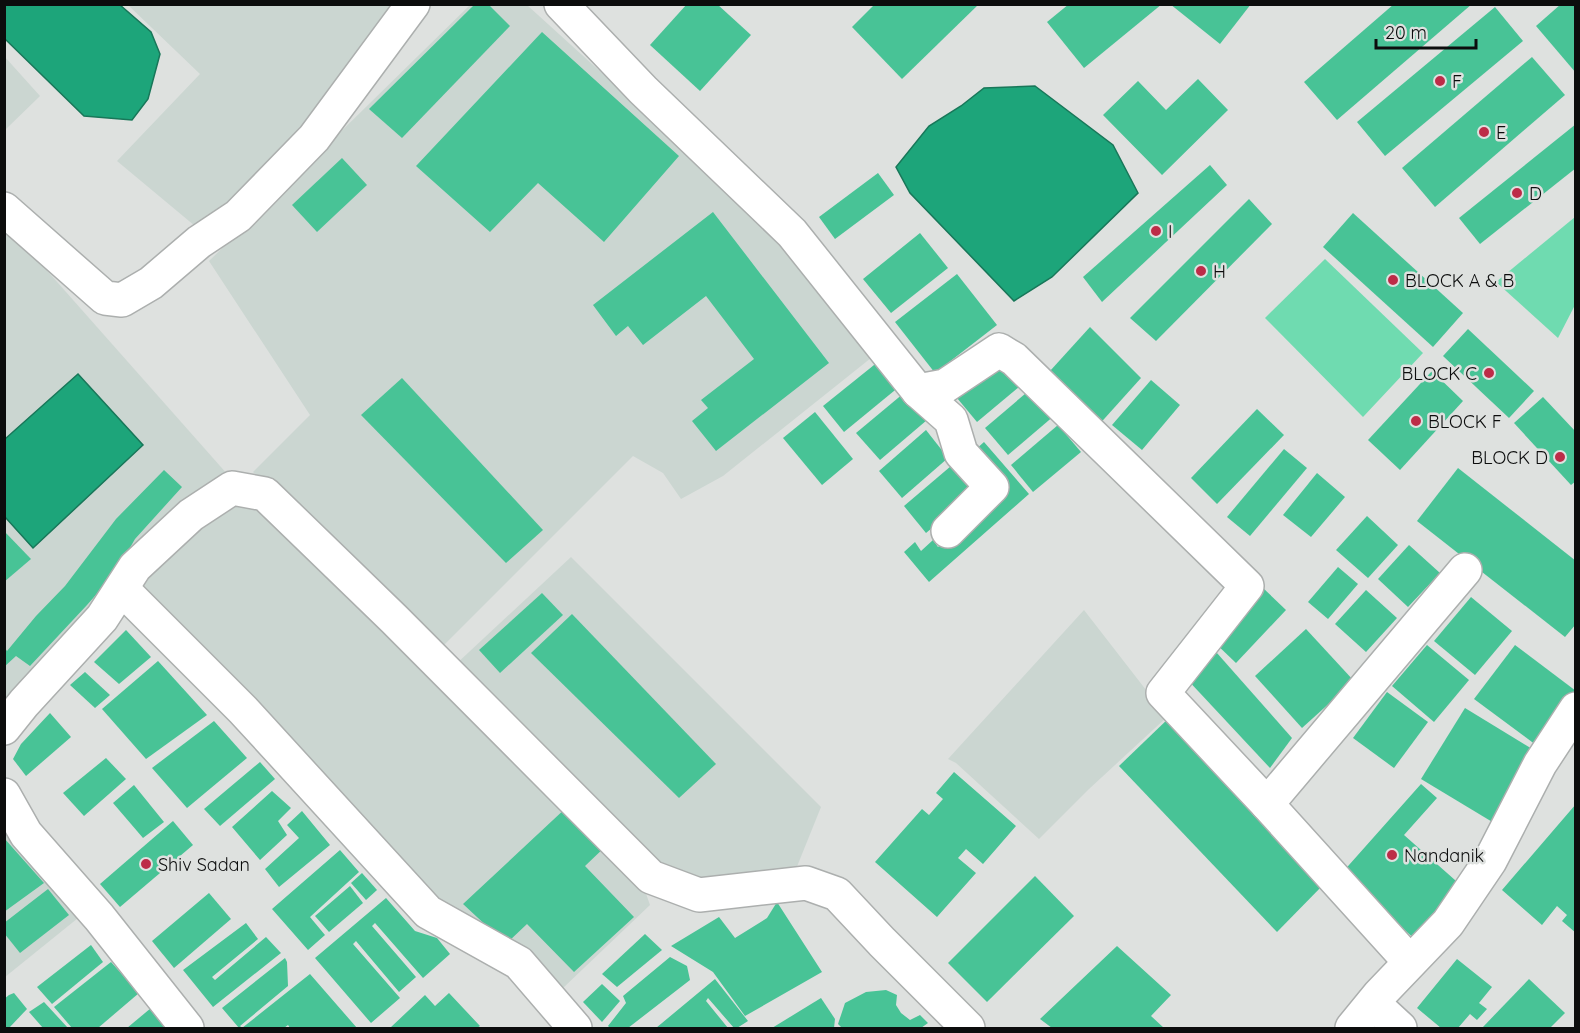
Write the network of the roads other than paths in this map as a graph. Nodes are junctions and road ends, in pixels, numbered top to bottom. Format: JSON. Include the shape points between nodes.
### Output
{"nodes":[{"id":1,"x":413,"y":4,"type":"edge"},
{"id":2,"x":561,"y":4,"type":"edge"},
{"id":3,"x":4,"y":209,"type":"edge"},
{"id":4,"x":918,"y":391,"type":"junction"},
{"id":5,"x":948,"y":531,"type":"dead end"},
{"id":6,"x":1465,"y":570,"type":"dead end"},
{"id":7,"x":122,"y":589,"type":"junction"},
{"id":8,"x":1575,"y":709,"type":"edge"},
{"id":9,"x":4,"y":728,"type":"edge"},
{"id":10,"x":4,"y":795,"type":"edge"},
{"id":11,"x":1267,"y":804,"type":"junction"},
{"id":12,"x":1410,"y":962,"type":"junction"},
{"id":13,"x":1373,"y":1003,"type":"junction"},
{"id":14,"x":187,"y":1029,"type":"edge"},
{"id":15,"x":575,"y":1029,"type":"edge"},
{"id":16,"x":968,"y":1029,"type":"edge"},
{"id":17,"x":1352,"y":1029,"type":"edge"},
{"id":18,"x":1400,"y":1029,"type":"edge"}],
"edges":[{"from":1,"to":3,"type":"street","via":[[314,138],[238,216],[151,283],[122,300],[105,298]]},
{"from":2,"to":4,"type":"street","via":[[643,90],[792,233]]},
{"from":4,"to":5,"type":"street","via":[[951,420],[961,453],[992,487]]},
{"from":4,"to":11,"type":"street","via":[[945,386],[999,350],[1014,359],[1247,586],[1163,693]]},
{"from":6,"to":11,"type":"street"},
{"from":7,"to":9,"type":"street","via":[[102,618]]},
{"from":7,"to":15,"type":"street","via":[[243,710],[428,912],[519,963]]},
{"from":7,"to":16,"type":"street","via":[[135,567],[191,514],[232,488],[265,494],[651,877],[699,894],[806,883],[837,894]]},
{"from":8,"to":12,"type":"street","via":[[1540,764],[1490,861],[1448,923]]},
{"from":10,"to":14,"type":"street","via":[[26,834]]},
{"from":11,"to":12,"type":"street"},
{"from":12,"to":13,"type":"street"},
{"from":13,"to":17,"type":"street"},
{"from":13,"to":18,"type":"street"}]}
